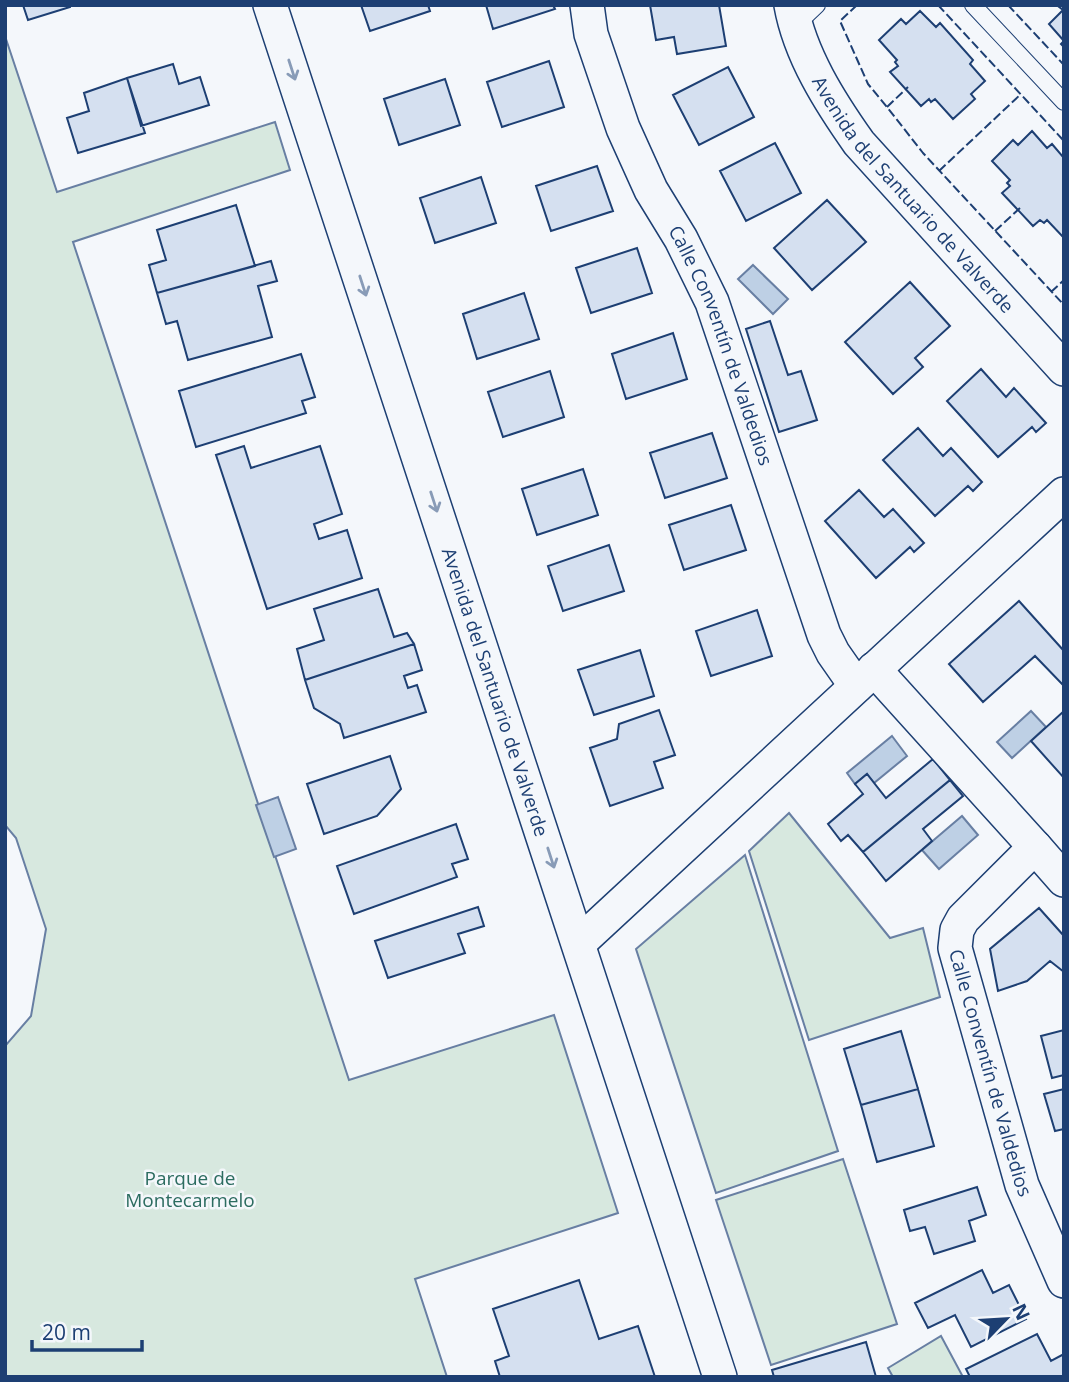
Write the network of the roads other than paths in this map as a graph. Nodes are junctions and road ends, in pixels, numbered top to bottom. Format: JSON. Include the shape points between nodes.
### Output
{"nodes":[{"id":1,"x":270,"y":5,"type":"edge"},
{"id":2,"x":587,"y":5,"type":"edge"},
{"id":3,"x":973,"y":5,"type":"edge"},
{"id":4,"x":801,"y":12,"type":"edge"},
{"id":5,"x":1064,"y":102,"type":"edge"},
{"id":6,"x":1064,"y":369,"type":"edge"},
{"id":7,"x":1064,"y":494,"type":"edge"},
{"id":8,"x":865,"y":677,"type":"junction"},
{"id":9,"x":1035,"y":847,"type":"junction"},
{"id":10,"x":1064,"y":880,"type":"edge"},
{"id":11,"x":579,"y":943,"type":"junction"},
{"id":12,"x":1064,"y":1280,"type":"edge"},
{"id":13,"x":720,"y":1377,"type":"edge"}],
"edges":[{"from":1,"to":11,"type":"street","name":"Avenida del Santuario de Valverde","one_way":true},
{"from":2,"to":8,"type":"street","name":"Calle Conventín de Valdedios","via":[[591,34],[623,128],[712,302],[824,635],[832,653]]},
{"from":3,"to":5,"type":"lane"},
{"from":4,"to":6,"type":"street","name":"Avenida del Santuario de Valverde","via":[[830,102],[859,143]]},
{"from":7,"to":8,"type":"street"},
{"from":8,"to":9,"type":"street","name":"Calle Conventín de Valdedios"},
{"from":8,"to":11,"type":"street"},
{"from":9,"to":10,"type":"street","name":"Calle Conventín de Valdedios"},
{"from":9,"to":12,"type":"street","name":"Calle Conventín de Valdedios","via":[[962,919],[955,948],[1021,1185]]},
{"from":11,"to":13,"type":"street","name":"Avenida del Santuario de Valverde"}]}
